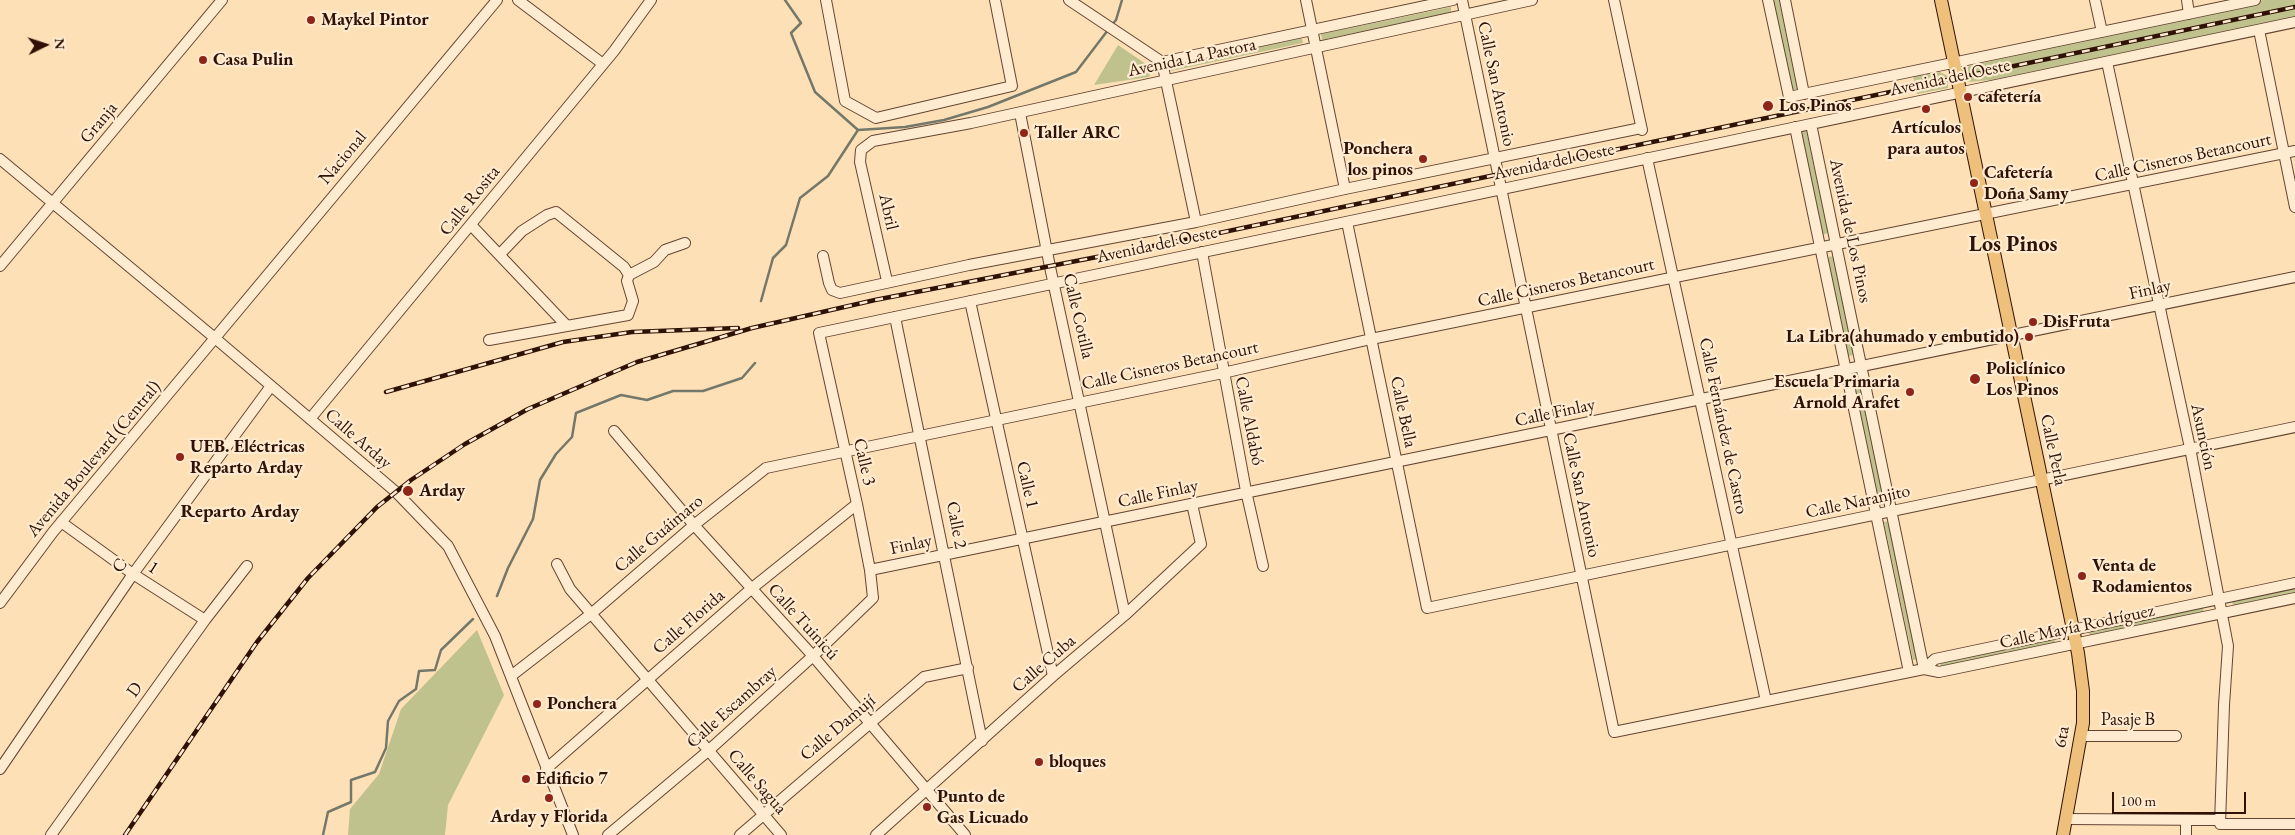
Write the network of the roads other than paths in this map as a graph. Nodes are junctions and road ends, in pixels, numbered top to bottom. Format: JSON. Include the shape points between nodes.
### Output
{"nodes":[{"id":1,"x":222,"y":0,"type":"edge"},
{"id":2,"x":497,"y":0,"type":"edge"},
{"id":3,"x":518,"y":0,"type":"edge"},
{"id":4,"x":651,"y":0,"type":"edge"},
{"id":5,"x":826,"y":0,"type":"edge"},
{"id":6,"x":995,"y":0,"type":"edge"},
{"id":7,"x":1069,"y":0,"type":"edge"},
{"id":8,"x":1306,"y":0,"type":"edge"},
{"id":9,"x":1452,"y":0,"type":"edge"},
{"id":10,"x":1462,"y":0,"type":"edge"},
{"id":11,"x":1532,"y":0,"type":"edge"},
{"id":12,"x":1614,"y":0,"type":"edge"},
{"id":13,"x":1768,"y":0,"type":"edge"},
{"id":14,"x":1785,"y":0,"type":"edge"},
{"id":15,"x":1942,"y":0,"type":"edge"},
{"id":16,"x":2095,"y":0,"type":"edge"},
{"id":17,"x":2187,"y":0,"type":"edge"},
{"id":18,"x":2255,"y":0,"type":"edge"},
{"id":19,"x":2189,"y":14,"type":"junction"},
{"id":20,"x":1465,"y":15,"type":"junction"},
{"id":21,"x":2295,"y":22,"type":"edge"},
{"id":22,"x":1312,"y":30,"type":"junction"},
{"id":23,"x":2259,"y":30,"type":"junction"},
{"id":24,"x":2102,"y":32,"type":"junction"},
{"id":25,"x":1316,"y":47,"type":"junction"},
{"id":26,"x":1162,"y":62,"type":"junction"},
{"id":27,"x":2107,"y":62,"type":"junction"},
{"id":28,"x":1955,"y":63,"type":"junction"},
{"id":29,"x":604,"y":64,"type":"junction"},
{"id":30,"x":1165,"y":80,"type":"junction"},
{"id":31,"x":1961,"y":92,"type":"junction"},
{"id":32,"x":1804,"y":94,"type":"junction"},
{"id":33,"x":1020,"y":112,"type":"junction"},
{"id":34,"x":1811,"y":124,"type":"junction"},
{"id":35,"x":1795,"y":127,"type":"junction"},
{"id":36,"x":860,"y":150,"type":"joint"},
{"id":37,"x":2295,"y":151,"type":"edge"},
{"id":38,"x":2284,"y":153,"type":"junction"},
{"id":39,"x":1495,"y":157,"type":"junction"},
{"id":40,"x":1647,"y":158,"type":"junction"},
{"id":41,"x":0,"y":160,"type":"edge"},
{"id":42,"x":2132,"y":185,"type":"junction"},
{"id":43,"x":1345,"y":188,"type":"junction"},
{"id":44,"x":1501,"y":189,"type":"junction"},
{"id":45,"x":54,"y":203,"type":"junction"},
{"id":46,"x":2295,"y":207,"type":"edge"},
{"id":47,"x":1987,"y":215,"type":"junction"},
{"id":48,"x":1196,"y":222,"type":"junction"},
{"id":49,"x":1347,"y":222,"type":"junction"},
{"id":50,"x":471,"y":225,"type":"junction"},
{"id":51,"x":685,"y":243,"type":"dead end"},
{"id":52,"x":1836,"y":244,"type":"junction"},
{"id":53,"x":1820,"y":247,"type":"junction"},
{"id":54,"x":1047,"y":251,"type":"junction"},
{"id":55,"x":1202,"y":252,"type":"junction"},
{"id":56,"x":500,"y":254,"type":"junction"},
{"id":57,"x":822,"y":256,"type":"dead end"},
{"id":58,"x":0,"y":266,"type":"edge"},
{"id":59,"x":629,"y":275,"type":"junction"},
{"id":60,"x":1673,"y":277,"type":"junction"},
{"id":61,"x":2295,"y":277,"type":"edge"},
{"id":62,"x":887,"y":281,"type":"junction"},
{"id":63,"x":1054,"y":284,"type":"junction"},
{"id":64,"x":970,"y":301,"type":"junction"},
{"id":65,"x":2159,"y":305,"type":"junction"},
{"id":66,"x":1526,"y":309,"type":"junction"},
{"id":67,"x":895,"y":317,"type":"junction"},
{"id":68,"x":566,"y":326,"type":"junction"},
{"id":69,"x":819,"y":333,"type":"joint"},
{"id":70,"x":2012,"y":336,"type":"junction"},
{"id":71,"x":216,"y":339,"type":"junction"},
{"id":72,"x":1371,"y":339,"type":"junction"},
{"id":73,"x":489,"y":340,"type":"dead end"},
{"id":74,"x":1862,"y":367,"type":"junction"},
{"id":75,"x":1846,"y":370,"type":"junction"},
{"id":76,"x":1223,"y":373,"type":"junction"},
{"id":77,"x":272,"y":386,"type":"junction"},
{"id":78,"x":1700,"y":400,"type":"junction"},
{"id":79,"x":1080,"y":402,"type":"junction"},
{"id":80,"x":310,"y":419,"type":"junction"},
{"id":81,"x":996,"y":420,"type":"junction"},
{"id":82,"x":2295,"y":427,"type":"edge"},
{"id":83,"x":1551,"y":430,"type":"junction"},
{"id":84,"x":614,"y":431,"type":"dead end"},
{"id":85,"x":921,"y":436,"type":"junction"},
{"id":86,"x":2190,"y":448,"type":"junction"},
{"id":87,"x":845,"y":451,"type":"junction"},
{"id":88,"x":1396,"y":462,"type":"junction"},
{"id":89,"x":2041,"y":480,"type":"junction"},
{"id":90,"x":1246,"y":492,"type":"junction"},
{"id":91,"x":857,"y":504,"type":"junction"},
{"id":92,"x":1192,"y":504,"type":"junction"},
{"id":93,"x":1892,"y":512,"type":"junction"},
{"id":94,"x":1876,"y":515,"type":"junction"},
{"id":95,"x":1105,"y":521,"type":"junction"},
{"id":96,"x":61,"y":522,"type":"junction"},
{"id":97,"x":694,"y":525,"type":"junction"},
{"id":98,"x":1023,"y":538,"type":"junction"},
{"id":99,"x":1732,"y":546,"type":"junction"},
{"id":100,"x":945,"y":554,"type":"junction"},
{"id":101,"x":557,"y":564,"type":"dead end"},
{"id":102,"x":247,"y":566,"type":"dead end"},
{"id":103,"x":1263,"y":566,"type":"dead end"},
{"id":104,"x":870,"y":570,"type":"junction"},
{"id":105,"x":133,"y":574,"type":"junction"},
{"id":106,"x":1582,"y":577,"type":"junction"},
{"id":107,"x":2295,"y":584,"type":"edge"},
{"id":108,"x":751,"y":589,"type":"junction"},
{"id":109,"x":873,"y":598,"type":"joint"},
{"id":110,"x":2295,"y":598,"type":"edge"},
{"id":111,"x":2219,"y":599,"type":"junction"},
{"id":112,"x":0,"y":603,"type":"edge"},
{"id":113,"x":1427,"y":608,"type":"joint"},
{"id":114,"x":591,"y":614,"type":"junction"},
{"id":115,"x":2222,"y":614,"type":"junction"},
{"id":116,"x":1125,"y":615,"type":"junction"},
{"id":117,"x":205,"y":620,"type":"junction"},
{"id":118,"x":2074,"y":630,"type":"junction"},
{"id":119,"x":2077,"y":644,"type":"junction"},
{"id":120,"x":813,"y":656,"type":"junction"},
{"id":121,"x":968,"y":668,"type":"junction"},
{"id":122,"x":1924,"y":669,"type":"junction"},
{"id":123,"x":1909,"y":672,"type":"junction"},
{"id":124,"x":511,"y":676,"type":"junction"},
{"id":125,"x":1053,"y":676,"type":"junction"},
{"id":126,"x":646,"y":680,"type":"junction"},
{"id":127,"x":1766,"y":701,"type":"junction"},
{"id":128,"x":869,"y":722,"type":"junction"},
{"id":129,"x":1614,"y":732,"type":"joint"},
{"id":130,"x":2080,"y":736,"type":"junction"},
{"id":131,"x":2176,"y":736,"type":"dead end"},
{"id":132,"x":982,"y":740,"type":"junction"},
{"id":133,"x":708,"y":751,"type":"junction"},
{"id":134,"x":0,"y":768,"type":"edge"},
{"id":135,"x":546,"y":769,"type":"junction"},
{"id":136,"x":928,"y":789,"type":"junction"},
{"id":137,"x":763,"y":814,"type":"junction"},
{"id":138,"x":2066,"y":819,"type":"junction"},
{"id":139,"x":2186,"y":820,"type":"junction"},
{"id":140,"x":2220,"y":822,"type":"junction"},
{"id":141,"x":2295,"y":824,"type":"edge"},
{"id":142,"x":51,"y":835,"type":"edge"},
{"id":143,"x":573,"y":835,"type":"edge"},
{"id":144,"x":608,"y":835,"type":"edge"},
{"id":145,"x":740,"y":835,"type":"edge"},
{"id":146,"x":782,"y":835,"type":"edge"},
{"id":147,"x":876,"y":835,"type":"edge"},
{"id":148,"x":965,"y":835,"type":"edge"},
{"id":149,"x":2063,"y":835,"type":"edge"},
{"id":150,"x":2186,"y":835,"type":"edge"}],
"edges":[{"from":1,"to":45,"type":"street","name":"Granja"},
{"from":2,"to":71,"type":"street","name":"Nacional"},
{"from":3,"to":29,"type":"street"},
{"from":4,"to":29,"type":"street","name":"Calle Rosita"},
{"from":5,"to":6,"type":"street","via":[[845,101],[876,118],[1012,86]]},
{"from":7,"to":26,"type":"street"},
{"from":8,"to":22,"type":"street"},
{"from":9,"to":22,"type":"street","name":"Avenida La Pastora"},
{"from":10,"to":20,"type":"street","name":"Calle San Antonio"},
{"from":11,"to":20,"type":"street","name":"Avenida La Pastora"},
{"from":12,"to":39,"type":"street","name":"Avenida del Oeste","via":[[1641,129]]},
{"from":13,"to":32,"type":"street","name":"Avenida del Oeste","via":[[1789,98]]},
{"from":14,"to":32,"type":"street"},
{"from":15,"to":28,"type":"main road","name":"Calle Perla"},
{"from":16,"to":24,"type":"street"},
{"from":17,"to":19,"type":"street"},
{"from":18,"to":19,"type":"street","name":"Avenida del Oeste"},
{"from":19,"to":24,"type":"street","name":"Avenida del Oeste"},
{"from":20,"to":25,"type":"street","name":"Avenida La Pastora"},
{"from":20,"to":39,"type":"street","name":"Calle San Antonio"},
{"from":21,"to":23,"type":"street","name":"Avenida del Oeste"},
{"from":22,"to":25,"type":"street"},
{"from":22,"to":26,"type":"street","name":"Avenida La Pastora"},
{"from":23,"to":27,"type":"street","name":"Avenida del Oeste"},
{"from":23,"to":38,"type":"street"},
{"from":24,"to":28,"type":"street","name":"Avenida del Oeste"},
{"from":25,"to":30,"type":"street","name":"Avenida La Pastora"},
{"from":25,"to":43,"type":"street"},
{"from":26,"to":30,"type":"street"},
{"from":27,"to":31,"type":"street","name":"Avenida del Oeste"},
{"from":27,"to":42,"type":"street","name":"Asunción"},
{"from":28,"to":31,"type":"main road","name":"Calle Perla"},
{"from":28,"to":32,"type":"street","name":"Avenida del Oeste"},
{"from":29,"to":50,"type":"street","name":"Calle Rosita"},
{"from":30,"to":33,"type":"street","name":"Avenida La Pastora"},
{"from":30,"to":48,"type":"street"},
{"from":31,"to":34,"type":"street","name":"Avenida del Oeste"},
{"from":31,"to":47,"type":"main road","name":"Calle Perla"},
{"from":33,"to":36,"type":"street","name":"Avenida La Pastora","via":[[873,141]]},
{"from":33,"to":54,"type":"street","name":"Calle Cotilla"},
{"from":34,"to":35,"type":"street","name":"Avenida del Oeste"},
{"from":34,"to":52,"type":"street","name":"Avenida de Los Pinos"},
{"from":35,"to":40,"type":"street","name":"Avenida del Oeste"},
{"from":35,"to":53,"type":"street","name":"Avenida de Los Pinos"},
{"from":36,"to":62,"type":"street","name":"Abril"},
{"from":37,"to":38,"type":"street","name":"Calle Cisneros Betancourt"},
{"from":38,"to":42,"type":"street","name":"Calle Cisneros Betancourt"},
{"from":38,"to":46,"type":"street"},
{"from":39,"to":43,"type":"street","name":"Avenida del Oeste"},
{"from":39,"to":44,"type":"street","name":"Calle San Antonio"},
{"from":40,"to":44,"type":"street","name":"Avenida del Oeste"},
{"from":40,"to":60,"type":"street","name":"Calle Fernández de Castro"},
{"from":41,"to":45,"type":"street","name":"Calle Arday"},
{"from":42,"to":47,"type":"street","name":"Calle Cisneros Betancourt"},
{"from":42,"to":65,"type":"street","name":"Asunción"},
{"from":43,"to":48,"type":"street","name":"Avenida del Oeste"},
{"from":44,"to":49,"type":"street","name":"Avenida del Oeste"},
{"from":44,"to":66,"type":"street","name":"Calle San Antonio"},
{"from":45,"to":58,"type":"street","name":"Granja"},
{"from":45,"to":71,"type":"street","name":"Calle Arday"},
{"from":47,"to":52,"type":"street","name":"Calle Cisneros Betancourt"},
{"from":47,"to":70,"type":"main road","name":"Calle Perla"},
{"from":48,"to":54,"type":"street","name":"Avenida del Oeste"},
{"from":49,"to":55,"type":"street","name":"Avenida del Oeste"},
{"from":49,"to":72,"type":"street","name":"Calle Bella"},
{"from":50,"to":56,"type":"street"},
{"from":50,"to":80,"type":"street","name":"Calle Rosita"},
{"from":51,"to":59,"type":"street","via":[[665,250],[654,262]]},
{"from":52,"to":53,"type":"street","name":"Calle Cisneros Betancourt"},
{"from":52,"to":74,"type":"street","name":"Avenida de Los Pinos"},
{"from":53,"to":60,"type":"street","name":"Calle Cisneros Betancourt"},
{"from":53,"to":75,"type":"street","name":"Avenida de Los Pinos"},
{"from":54,"to":62,"type":"street","name":"Avenida del Oeste"},
{"from":54,"to":63,"type":"street","name":"Calle Cotilla"},
{"from":55,"to":63,"type":"street","name":"Avenida del Oeste"},
{"from":55,"to":76,"type":"street","name":"Calle Aldabó"},
{"from":56,"to":59,"type":"street","via":[[522,231],[556,212],[624,267]]},
{"from":56,"to":68,"type":"street"},
{"from":57,"to":62,"type":"street","name":"Avenida del Oeste","via":[[832,290],[840,293]]},
{"from":59,"to":68,"type":"street","via":[[627,281],[633,301],[628,315]]},
{"from":60,"to":66,"type":"street","name":"Calle Cisneros Betancourt"},
{"from":60,"to":78,"type":"street","name":"Calle Fernández de Castro"},
{"from":61,"to":65,"type":"street","name":"Finlay"},
{"from":63,"to":64,"type":"street","name":"Avenida del Oeste"},
{"from":63,"to":79,"type":"street","name":"Calle Cotilla"},
{"from":64,"to":67,"type":"street","name":"Avenida del Oeste"},
{"from":64,"to":81,"type":"street","name":"Calle 1"},
{"from":65,"to":70,"type":"street","name":"Finlay"},
{"from":65,"to":86,"type":"street","name":"Asunción"},
{"from":66,"to":72,"type":"street","name":"Calle Cisneros Betancourt"},
{"from":66,"to":83,"type":"street","name":"Calle San Antonio"},
{"from":67,"to":69,"type":"street","name":"Avenida del Oeste"},
{"from":67,"to":85,"type":"street","name":"Calle 2"},
{"from":68,"to":73,"type":"street"},
{"from":69,"to":87,"type":"street","name":"Calle 3"},
{"from":70,"to":74,"type":"street","name":"Calle Finlay"},
{"from":70,"to":89,"type":"main road","name":"Calle Perla"},
{"from":71,"to":77,"type":"street","name":"Calle Arday"},
{"from":71,"to":96,"type":"street","name":"Avenida Boulevard (Central)"},
{"from":72,"to":76,"type":"street","name":"Calle Cisneros Betancourt"},
{"from":72,"to":88,"type":"street","name":"Calle Bella"},
{"from":74,"to":75,"type":"street","name":"Calle Finlay"},
{"from":74,"to":93,"type":"street","name":"Avenida de Los Pinos"},
{"from":75,"to":78,"type":"street","name":"Calle Finlay"},
{"from":75,"to":94,"type":"street","name":"Avenida de Los Pinos"},
{"from":76,"to":79,"type":"street","name":"Calle Cisneros Betancourt"},
{"from":76,"to":90,"type":"street","name":"Calle Aldabó"},
{"from":77,"to":80,"type":"street","name":"Calle Arday"},
{"from":77,"to":105,"type":"street","name":"C"},
{"from":78,"to":83,"type":"street","name":"Calle Finlay"},
{"from":78,"to":99,"type":"street","name":"Calle Fernández de Castro"},
{"from":79,"to":81,"type":"street","name":"Calle Cisneros Betancourt"},
{"from":79,"to":95,"type":"street","name":"Calle Cotilla"},
{"from":80,"to":124,"type":"street","name":"Calle Arday","via":[[396,492],[448,546],[474,593]]},
{"from":81,"to":85,"type":"street","name":"Calle Cisneros Betancourt"},
{"from":81,"to":98,"type":"street","name":"Calle 1"},
{"from":82,"to":86,"type":"street","name":"Calle Naranjito"},
{"from":83,"to":88,"type":"street","name":"Calle Finlay"},
{"from":83,"to":106,"type":"street","name":"Calle San Antonio"},
{"from":84,"to":97,"type":"street","name":"Calle Tuinicú"},
{"from":85,"to":87,"type":"street","name":"Calle Cisneros Betancourt"},
{"from":85,"to":100,"type":"street","name":"Calle 2"},
{"from":86,"to":89,"type":"street","name":"Calle Naranjito"},
{"from":86,"to":111,"type":"street","name":"Asunción"},
{"from":87,"to":91,"type":"street","name":"Calle 3"},
{"from":87,"to":97,"type":"street","name":"Calle Guáimaro","via":[[766,468]]},
{"from":88,"to":90,"type":"street","name":"Calle Finlay"},
{"from":88,"to":113,"type":"street","name":"Calle Bella"},
{"from":89,"to":93,"type":"street","name":"Calle Naranjito"},
{"from":89,"to":118,"type":"main road","name":"Calle Perla"},
{"from":90,"to":92,"type":"street","name":"Calle Finlay"},
{"from":90,"to":103,"type":"street","name":"Calle Aldabó"},
{"from":91,"to":104,"type":"street","name":"Calle 3"},
{"from":91,"to":108,"type":"street","name":"Calle Florida"},
{"from":92,"to":95,"type":"street","name":"Calle Finlay"},
{"from":92,"to":116,"type":"street","name":"Calle Cuba","via":[[1200,544]]},
{"from":93,"to":94,"type":"street","name":"Calle Naranjito"},
{"from":93,"to":122,"type":"street","name":"Avenida de Los Pinos"},
{"from":94,"to":99,"type":"street","name":"Calle Naranjito"},
{"from":94,"to":123,"type":"street","name":"Avenida de Los Pinos"},
{"from":95,"to":98,"type":"street","name":"Finlay"},
{"from":95,"to":116,"type":"street","name":"Calle Cotilla"},
{"from":96,"to":105,"type":"street","name":"1"},
{"from":96,"to":112,"type":"street","name":"Avenida Boulevard (Central)"},
{"from":97,"to":108,"type":"street","name":"Calle Tuinicú"},
{"from":97,"to":114,"type":"street","name":"Calle Guáimaro"},
{"from":98,"to":100,"type":"street","name":"Finlay"},
{"from":98,"to":125,"type":"street","name":"Calle 1"},
{"from":99,"to":106,"type":"street","name":"Calle Naranjito"},
{"from":99,"to":127,"type":"street","name":"Calle Fernández de Castro"},
{"from":100,"to":104,"type":"street","name":"Finlay"},
{"from":100,"to":121,"type":"street","name":"Calle 2"},
{"from":101,"to":114,"type":"street","name":"Calle Sagua","via":[[570,589]]},
{"from":102,"to":117,"type":"street","name":"D"},
{"from":104,"to":109,"type":"street","name":"Calle 3"},
{"from":105,"to":117,"type":"street","name":"1"},
{"from":105,"to":134,"type":"street","name":"C"},
{"from":106,"to":113,"type":"street","name":"Calle Naranjito"},
{"from":106,"to":129,"type":"street","name":"Calle San Antonio"},
{"from":107,"to":111,"type":"street","name":"Calle Mayía Rodríguez"},
{"from":108,"to":120,"type":"street","name":"Calle Tuinicú"},
{"from":108,"to":126,"type":"street","name":"Calle Florida"},
{"from":109,"to":120,"type":"street","name":"Calle Escambray"},
{"from":110,"to":115,"type":"street","name":"Calle Mayía Rodríguez"},
{"from":111,"to":115,"type":"street","name":"Asunción"},
{"from":111,"to":118,"type":"street","name":"Calle Mayía Rodríguez"},
{"from":114,"to":124,"type":"street","name":"Calle Guáimaro"},
{"from":114,"to":126,"type":"street","name":"Calle Sagua"},
{"from":115,"to":119,"type":"street","name":"Calle Mayía Rodríguez"},
{"from":115,"to":140,"type":"street","name":"Asunción","via":[[2228,646]]},
{"from":116,"to":125,"type":"street","name":"Calle Cuba"},
{"from":117,"to":142,"type":"street","name":"D"},
{"from":118,"to":119,"type":"main road","name":"Calle Perla"},
{"from":118,"to":122,"type":"street","name":"Calle Mayía Rodríguez","via":[[1936,659]]},
{"from":119,"to":122,"type":"street","name":"Calle Mayía Rodríguez","via":[[1939,672]]},
{"from":119,"to":130,"type":"main road","name":"6ta","via":[[2083,691]]},
{"from":120,"to":128,"type":"street","name":"Calle Tuinicú"},
{"from":120,"to":133,"type":"street","name":"Calle Escambray"},
{"from":121,"to":128,"type":"street","name":"Calle Damují","via":[[924,677]]},
{"from":121,"to":132,"type":"street","name":"Calle 2"},
{"from":122,"to":123,"type":"street","name":"Calle Mayía Rodríguez"},
{"from":123,"to":127,"type":"street","name":"Calle Mayía Rodríguez"},
{"from":124,"to":135,"type":"street","name":"Calle Arday"},
{"from":125,"to":132,"type":"street","name":"Calle Cuba"},
{"from":126,"to":133,"type":"street","name":"Calle Sagua"},
{"from":126,"to":135,"type":"street","name":"Calle Florida"},
{"from":127,"to":129,"type":"street","name":"Calle Mayía Rodríguez"},
{"from":128,"to":136,"type":"street","name":"Calle Tuinicú"},
{"from":128,"to":137,"type":"street","name":"Calle Damují"},
{"from":130,"to":131,"type":"street","name":"Pasaje B"},
{"from":130,"to":138,"type":"main road","name":"6ta"},
{"from":132,"to":136,"type":"street","name":"Calle Cuba"},
{"from":133,"to":137,"type":"street","name":"Calle Sagua"},
{"from":133,"to":144,"type":"street","name":"Calle Escambray"},
{"from":135,"to":143,"type":"street","name":"Calle Arday"},
{"from":136,"to":147,"type":"street","name":"Calle Cuba"},
{"from":136,"to":148,"type":"street","name":"Calle Tuinicú"},
{"from":137,"to":145,"type":"street","name":"Calle Damují"},
{"from":137,"to":146,"type":"street","name":"Calle Sagua"},
{"from":138,"to":139,"type":"street"},
{"from":138,"to":149,"type":"main road","name":"6ta"},
{"from":139,"to":140,"type":"street"},
{"from":139,"to":150,"type":"street"},
{"from":140,"to":141,"type":"street"}]}
